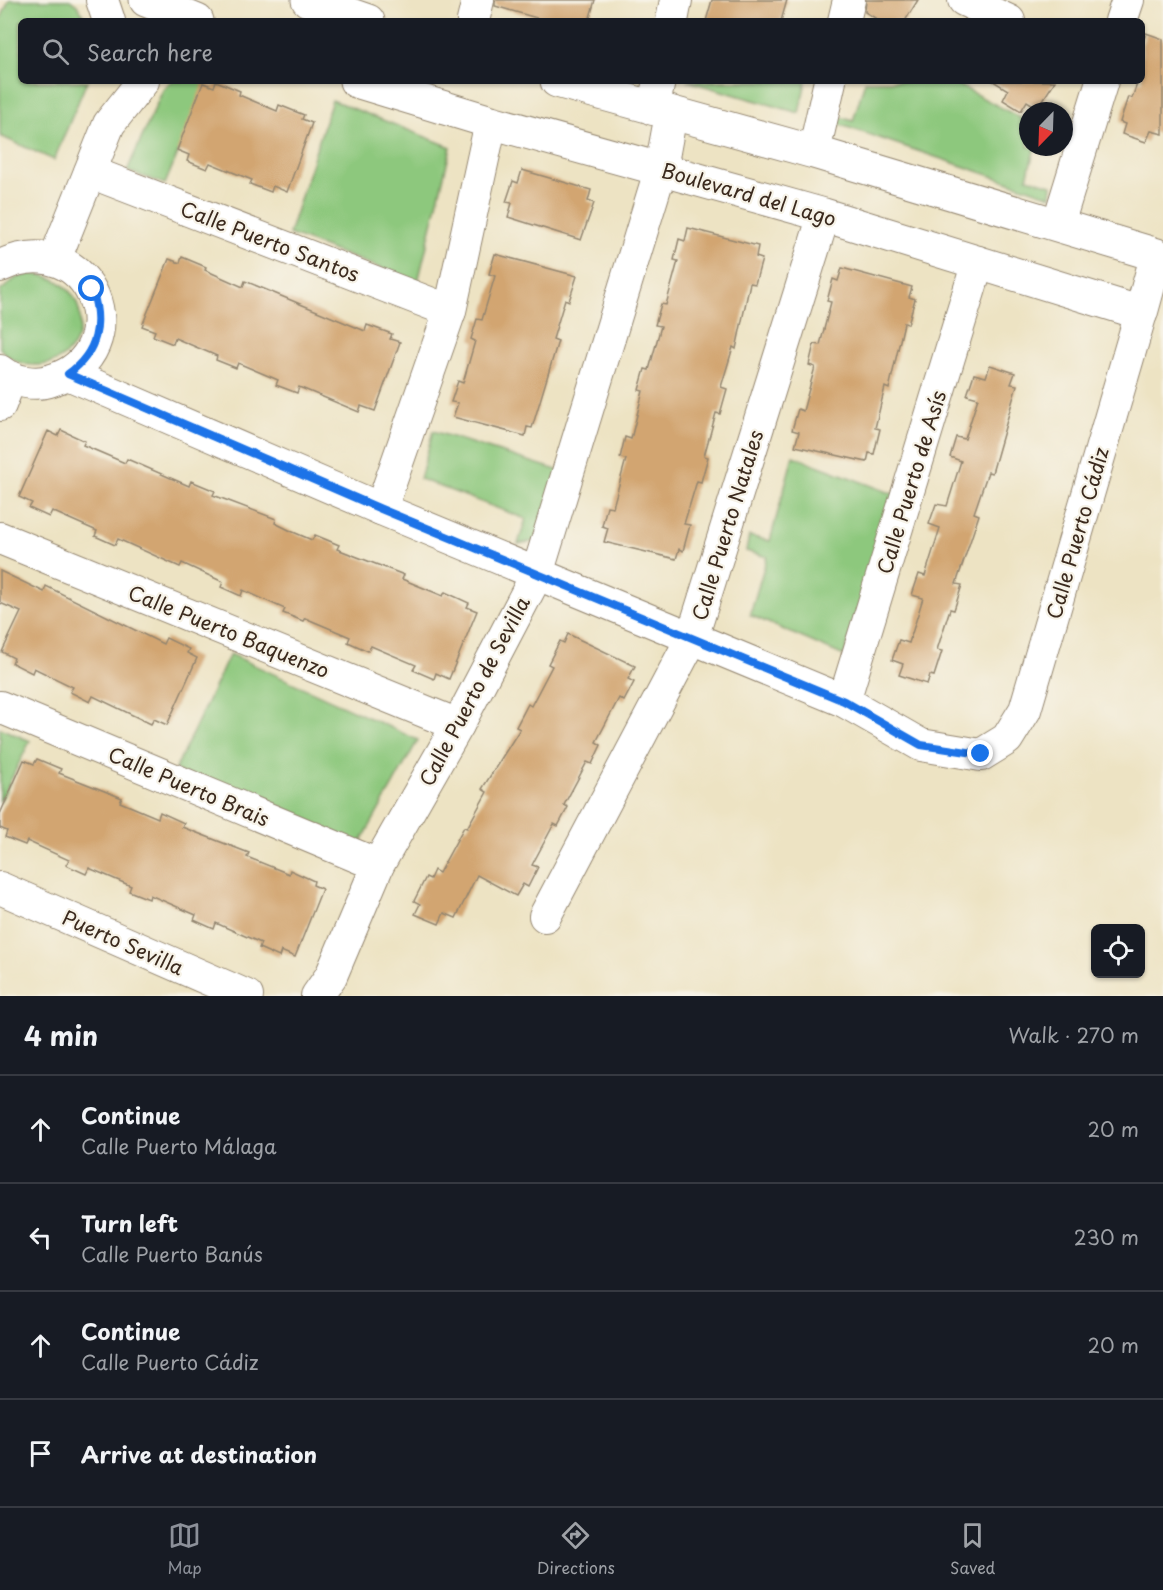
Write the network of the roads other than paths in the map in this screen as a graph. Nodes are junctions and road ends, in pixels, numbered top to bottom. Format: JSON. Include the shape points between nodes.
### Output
{"nodes":[{"id":1,"x":102,"y":0,"type":"edge"},
{"id":2,"x":478,"y":0,"type":"edge"},
{"id":3,"x":676,"y":0,"type":"edge"},
{"id":4,"x":849,"y":0,"type":"edge"},
{"id":5,"x":964,"y":0,"type":"edge"},
{"id":6,"x":1128,"y":0,"type":"edge"},
{"id":7,"x":151,"y":1,"type":"edge"},
{"id":8,"x":313,"y":1,"type":"edge"},
{"id":9,"x":108,"y":18,"type":"edge"},
{"id":10,"x":189,"y":18,"type":"edge"},
{"id":11,"x":360,"y":18,"type":"edge"},
{"id":12,"x":474,"y":18,"type":"edge"},
{"id":13,"x":673,"y":18,"type":"edge"},
{"id":14,"x":845,"y":18,"type":"edge"},
{"id":15,"x":1002,"y":18,"type":"edge"},
{"id":16,"x":1122,"y":18,"type":"edge"},
{"id":17,"x":110,"y":84,"type":"edge"},
{"id":18,"x":141,"y":84,"type":"edge"},
{"id":19,"x":366,"y":84,"type":"edge"},
{"id":20,"x":573,"y":84,"type":"edge"},
{"id":21,"x":830,"y":84,"type":"edge"},
{"id":22,"x":1101,"y":84,"type":"edge"},
{"id":23,"x":661,"y":101,"type":"edge"},
{"id":24,"x":491,"y":122,"type":"junction"},
{"id":25,"x":109,"y":124,"type":"junction"},
{"id":26,"x":814,"y":152,"type":"junction"},
{"id":27,"x":661,"y":168,"type":"junction"},
{"id":28,"x":90,"y":172,"type":"junction"},
{"id":29,"x":824,"y":215,"type":"junction"},
{"id":30,"x":1058,"y":224,"type":"junction"},
{"id":31,"x":1160,"y":246,"type":"edge"},
{"id":32,"x":55,"y":259,"type":"junction"},
{"id":33,"x":978,"y":262,"type":"junction"},
{"id":34,"x":0,"y":267,"type":"edge"},
{"id":35,"x":450,"y":311,"type":"junction"},
{"id":36,"x":1141,"y":313,"type":"junction"},
{"id":37,"x":68,"y":374,"type":"junction"},
{"id":38,"x":4,"y":385,"type":"edge"},
{"id":39,"x":381,"y":509,"type":"junction"},
{"id":40,"x":0,"y":538,"type":"edge"},
{"id":41,"x":537,"y":574,"type":"junction"},
{"id":42,"x":692,"y":638,"type":"junction"},
{"id":43,"x":844,"y":701,"type":"junction"},
{"id":44,"x":0,"y":707,"type":"edge"},
{"id":45,"x":458,"y":725,"type":"junction"},
{"id":46,"x":378,"y":866,"type":"junction"},
{"id":47,"x":0,"y":888,"type":"edge"},
{"id":48,"x":544,"y":916,"type":"dead end"},
{"id":49,"x":318,"y":995,"type":"edge"},
{"id":50,"x":247,"y":996,"type":"edge"}],
"edges":[{"from":1,"to":9,"type":"street"},
{"from":2,"to":12,"type":"street"},
{"from":3,"to":13,"type":"street"},
{"from":4,"to":14,"type":"street"},
{"from":5,"to":15,"type":"street"},
{"from":6,"to":16,"type":"street"},
{"from":7,"to":10,"type":"street"},
{"from":8,"to":11,"type":"street"},
{"from":17,"to":25,"type":"street"},
{"from":18,"to":25,"type":"street"},
{"from":19,"to":24,"type":"street","name":"Boulevard del Lago"},
{"from":20,"to":23,"type":"street"},
{"from":21,"to":26,"type":"street"},
{"from":22,"to":30,"type":"street"},
{"from":23,"to":26,"type":"street"},
{"from":23,"to":27,"type":"street","name":"Calle Puerto de Sevilla"},
{"from":24,"to":27,"type":"street","name":"Boulevard del Lago"},
{"from":24,"to":35,"type":"street"},
{"from":25,"to":28,"type":"street"},
{"from":26,"to":30,"type":"street"},
{"from":27,"to":29,"type":"street","name":"Boulevard del Lago"},
{"from":27,"to":41,"type":"street","name":"Calle Puerto de Sevilla"},
{"from":28,"to":32,"type":"street"},
{"from":28,"to":35,"type":"street","name":"Calle Puerto Santos"},
{"from":29,"to":33,"type":"street","name":"Boulevard del Lago"},
{"from":29,"to":42,"type":"street","name":"Calle Puerto Natales"},
{"from":30,"to":31,"type":"street"},
{"from":31,"to":36,"type":"street","name":"Calle Puerto Cádiz"},
{"from":32,"to":34,"type":"street","via":[[18,258]]},
{"from":32,"to":37,"type":"street","via":[[79,273],[92,289],[98,308],[99,328],[93,348]]},
{"from":33,"to":36,"type":"street","name":"Boulevard del Lago"},
{"from":33,"to":43,"type":"street","name":"Calle Puerto de Asís"},
{"from":35,"to":39,"type":"street"},
{"from":36,"to":43,"type":"street","name":"Calle Puerto Cádiz","via":[[1025,710],[1008,739],[981,754],[921,745]]},
{"from":37,"to":38,"type":"street","via":[[45,382]]},
{"from":37,"to":39,"type":"street"},
{"from":39,"to":41,"type":"street"},
{"from":40,"to":45,"type":"street","name":"Calle Puerto Baquenzo"},
{"from":41,"to":42,"type":"street"},
{"from":41,"to":45,"type":"street","name":"Calle Puerto de Sevilla"},
{"from":42,"to":43,"type":"street"},
{"from":42,"to":48,"type":"street","name":"Calle Puerto Natales"},
{"from":44,"to":46,"type":"street","name":"Calle Puerto Brais"},
{"from":45,"to":46,"type":"street","name":"Calle Puerto de Sevilla"},
{"from":46,"to":49,"type":"street","name":"Calle Puerto de Sevilla","via":[[331,976]]},
{"from":47,"to":50,"type":"street","name":"Puerto Sevilla"}]}
